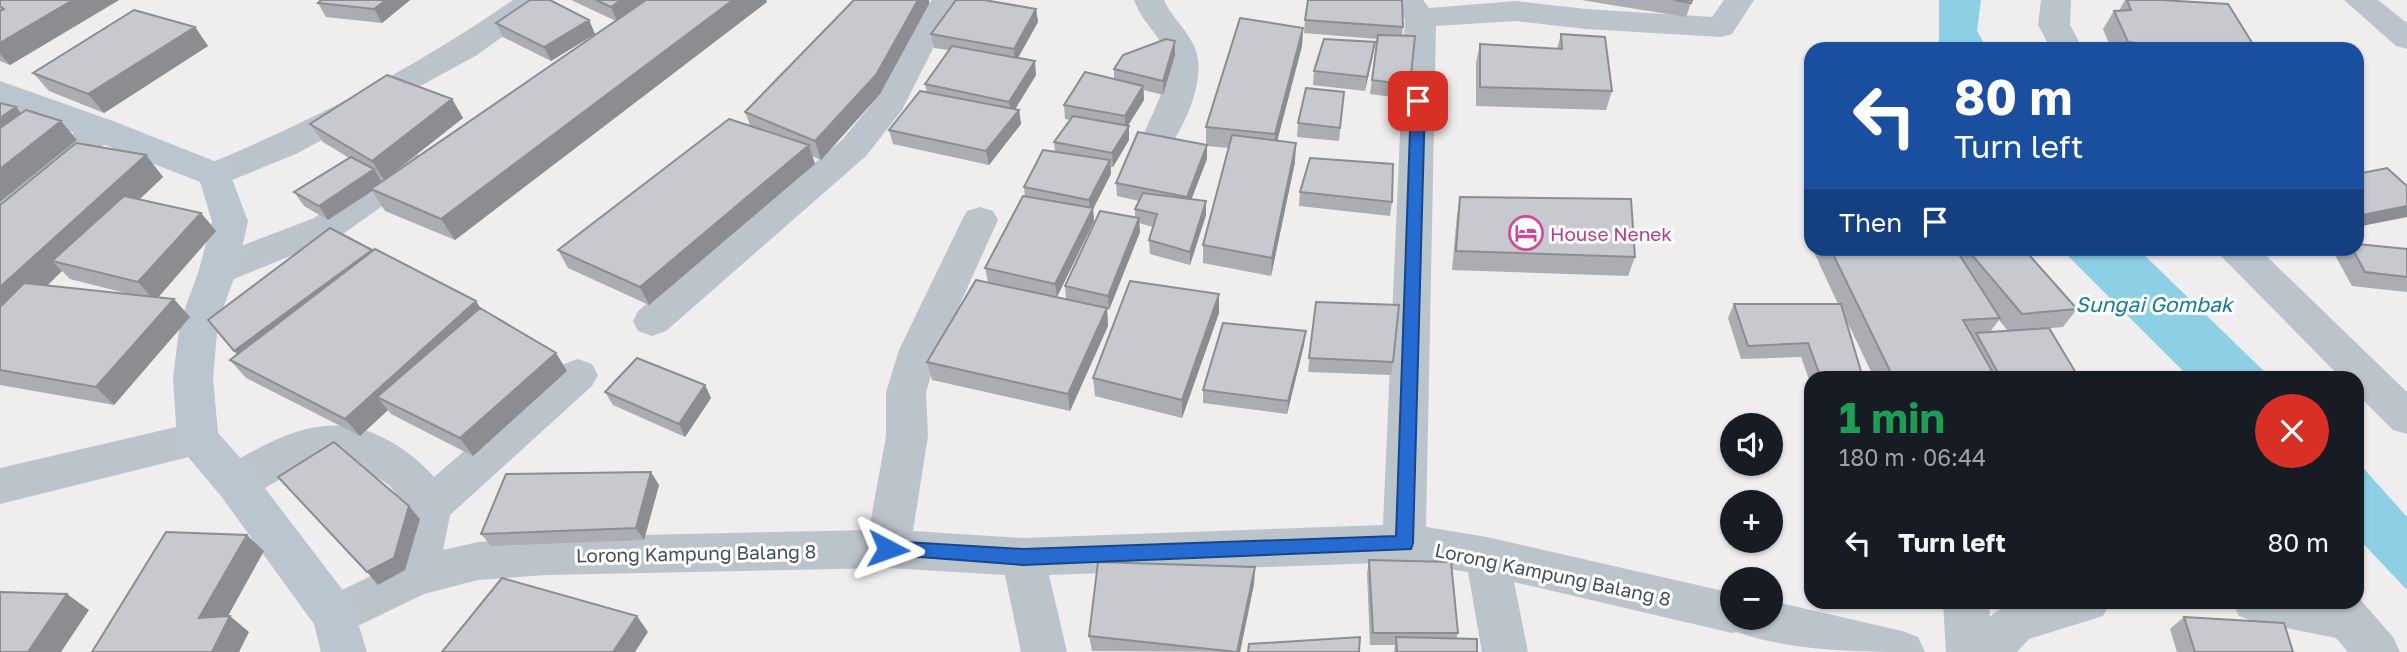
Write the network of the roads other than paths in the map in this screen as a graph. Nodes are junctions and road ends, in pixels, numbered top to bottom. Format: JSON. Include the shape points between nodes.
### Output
{"nodes":[{"id":1,"x":533,"y":0,"type":"edge"},
{"id":2,"x":953,"y":0,"type":"edge"},
{"id":3,"x":1149,"y":0,"type":"edge"},
{"id":4,"x":1739,"y":0,"type":"edge"},
{"id":5,"x":2056,"y":0,"type":"edge"},
{"id":6,"x":2359,"y":0,"type":"edge"},
{"id":7,"x":1414,"y":9,"type":"edge"},
{"id":8,"x":2407,"y":39,"type":"edge"},
{"id":9,"x":2063,"y":42,"type":"edge"},
{"id":10,"x":0,"y":92,"type":"edge"},
{"id":11,"x":102,"y":129,"type":"junction"},
{"id":12,"x":1161,"y":134,"type":"edge"},
{"id":13,"x":440,"y":149,"type":"edge"},
{"id":14,"x":215,"y":174,"type":"junction"},
{"id":15,"x":0,"y":211,"type":"edge"},
{"id":16,"x":980,"y":220,"type":"dead end"},
{"id":17,"x":2243,"y":256,"type":"edge"},
{"id":18,"x":218,"y":270,"type":"junction"},
{"id":19,"x":652,"y":321,"type":"dead end"},
{"id":20,"x":2359,"y":371,"type":"edge"},
{"id":21,"x":578,"y":374,"type":"dead end"},
{"id":22,"x":2364,"y":376,"type":"edge"},
{"id":23,"x":2407,"y":418,"type":"edge"},
{"id":24,"x":198,"y":439,"type":"junction"},
{"id":25,"x":236,"y":483,"type":"junction"},
{"id":26,"x":0,"y":486,"type":"edge"},
{"id":27,"x":430,"y":506,"type":"junction"},
{"id":28,"x":1404,"y":543,"type":"junction"},
{"id":29,"x":888,"y":549,"type":"junction"},
{"id":30,"x":1487,"y":556,"type":"junction"},
{"id":31,"x":1023,"y":557,"type":"junction"},
{"id":32,"x":416,"y":576,"type":"junction"},
{"id":33,"x":1966,"y":609,"type":"edge"},
{"id":34,"x":2063,"y":609,"type":"edge"},
{"id":35,"x":2285,"y":609,"type":"edge"},
{"id":36,"x":1720,"y":610,"type":"edge"},
{"id":37,"x":1783,"y":625,"type":"edge"},
{"id":38,"x":2353,"y":625,"type":"edge"},
{"id":39,"x":339,"y":634,"type":"edge"},
{"id":40,"x":1044,"y":652,"type":"edge"},
{"id":41,"x":1505,"y":652,"type":"edge"},
{"id":42,"x":1902,"y":652,"type":"edge"},
{"id":43,"x":1969,"y":652,"type":"edge"},
{"id":44,"x":1986,"y":652,"type":"edge"}],
"edges":[{"from":1,"to":14,"type":"street","via":[[466,48],[286,145]]},
{"from":2,"to":19,"type":"street","via":[[936,11],[885,110],[854,148]]},
{"from":3,"to":12,"type":"street","via":[[1154,17],[1178,43],[1185,65]]},
{"from":4,"to":7,"type":"street","via":[[1721,27],[1516,11]]},
{"from":5,"to":9,"type":"street","via":[[2054,25]]},
{"from":6,"to":8,"type":"street"},
{"from":7,"to":28,"type":"street"},
{"from":10,"to":11,"type":"street"},
{"from":11,"to":14,"type":"street"},
{"from":11,"to":15,"type":"street"},
{"from":13,"to":18,"type":"street","via":[[327,227]]},
{"from":14,"to":18,"type":"street","via":[[230,221]]},
{"from":16,"to":29,"type":"street","via":[[919,350],[906,391],[907,436]]},
{"from":17,"to":20,"type":"street"},
{"from":18,"to":24,"type":"street","via":[[199,322],[193,378]]},
{"from":21,"to":27,"type":"street"},
{"from":22,"to":23,"type":"street"},
{"from":24,"to":25,"type":"street"},
{"from":24,"to":26,"type":"street"},
{"from":25,"to":27,"type":"street","via":[[275,458],[315,443],[348,441],[411,476]]},
{"from":25,"to":39,"type":"street"},
{"from":27,"to":32,"type":"street"},
{"from":28,"to":30,"type":"street","name":"Lorong Kampung Balang 8"},
{"from":28,"to":31,"type":"street","name":"Lorong Kampung Balang 8"},
{"from":29,"to":31,"type":"street","name":"Lorong Kampung Balang 8"},
{"from":29,"to":32,"type":"street","name":"Lorong Kampung Balang 8","via":[[547,556],[478,562]]},
{"from":30,"to":36,"type":"street","name":"Lorong Kampung Balang 8"},
{"from":30,"to":41,"type":"street"},
{"from":31,"to":40,"type":"street"},
{"from":32,"to":39,"type":"street","name":"Lorong Kampung Balang 8"},
{"from":33,"to":43,"type":"street"},
{"from":34,"to":44,"type":"street","via":[[2015,623]]},
{"from":35,"to":38,"type":"street"},
{"from":37,"to":42,"type":"street"}]}
